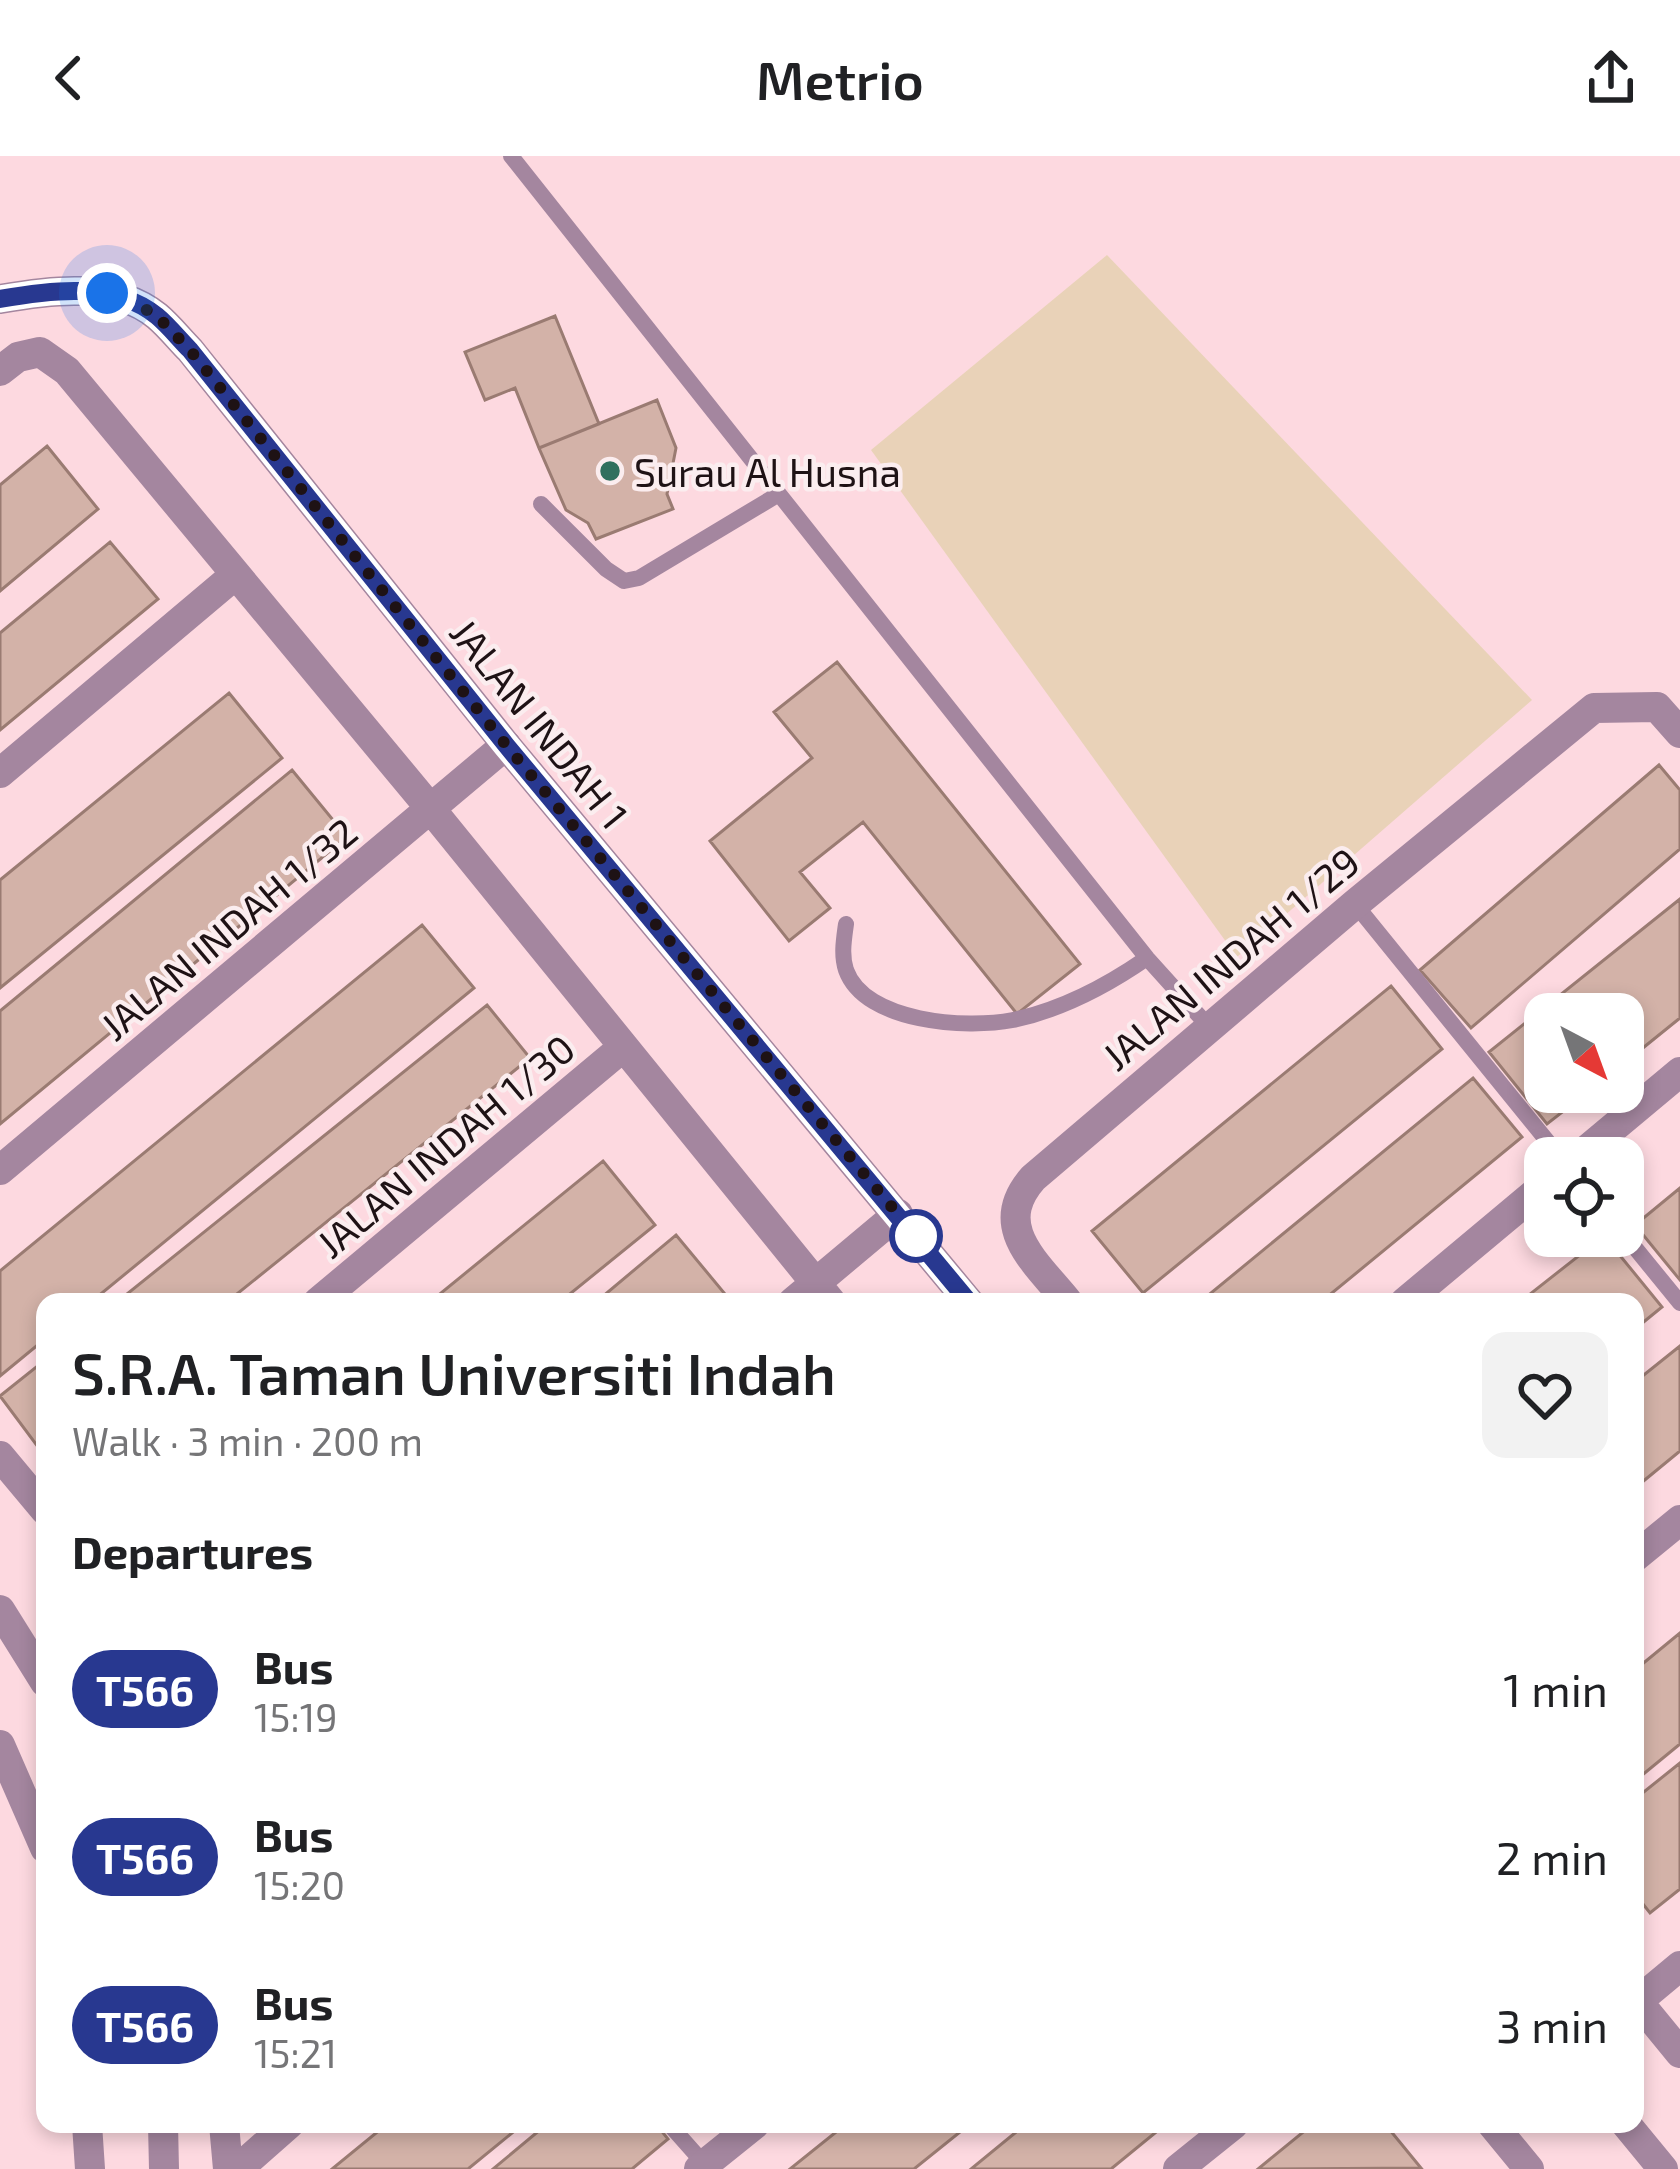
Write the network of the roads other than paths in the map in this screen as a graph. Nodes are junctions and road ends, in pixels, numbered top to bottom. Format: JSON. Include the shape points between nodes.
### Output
{"nodes":[{"id":1,"x":511,"y":156,"type":"edge"},
{"id":2,"x":0,"y":299,"type":"edge"},
{"id":3,"x":0,"y":371,"type":"edge"},
{"id":4,"x":779,"y":494,"type":"junction"},
{"id":5,"x":541,"y":504,"type":"dead end"},
{"id":6,"x":235,"y":575,"type":"junction"},
{"id":7,"x":1680,"y":733,"type":"edge"},
{"id":8,"x":506,"y":745,"type":"junction"},
{"id":9,"x":0,"y":772,"type":"edge"},
{"id":10,"x":430,"y":808,"type":"junction"},
{"id":11,"x":1355,"y":904,"type":"junction"},
{"id":12,"x":846,"y":924,"type":"dead end"},
{"id":13,"x":1147,"y":958,"type":"junction"},
{"id":14,"x":1211,"y":1029,"type":"junction"},
{"id":15,"x":622,"y":1048,"type":"junction"},
{"id":16,"x":1680,"y":1072,"type":"edge"},
{"id":17,"x":1545,"y":1137,"type":"edge"},
{"id":18,"x":1602,"y":1137,"type":"edge"},
{"id":19,"x":0,"y":1170,"type":"edge"},
{"id":20,"x":1524,"y":1203,"type":"edge"},
{"id":21,"x":898,"y":1214,"type":"junction"},
{"id":22,"x":1643,"y":1257,"type":"edge"},
{"id":23,"x":329,"y":1293,"type":"edge"},
{"id":24,"x":811,"y":1293,"type":"edge"},
{"id":25,"x":816,"y":1293,"type":"edge"},
{"id":26,"x":962,"y":1293,"type":"edge"},
{"id":27,"x":1061,"y":1293,"type":"edge"},
{"id":28,"x":1417,"y":1293,"type":"edge"},
{"id":29,"x":1680,"y":1303,"type":"edge"},
{"id":30,"x":0,"y":1456,"type":"edge"},
{"id":31,"x":36,"y":1499,"type":"edge"},
{"id":32,"x":1680,"y":1520,"type":"edge"},
{"id":33,"x":1644,"y":1550,"type":"edge"},
{"id":34,"x":0,"y":1610,"type":"edge"},
{"id":35,"x":36,"y":1668,"type":"edge"},
{"id":36,"x":2,"y":1751,"type":"edge"},
{"id":37,"x":36,"y":1828,"type":"edge"},
{"id":38,"x":1680,"y":1966,"type":"edge"},
{"id":39,"x":1644,"y":1994,"type":"edge"},
{"id":40,"x":1644,"y":2010,"type":"edge"},
{"id":41,"x":1680,"y":2053,"type":"edge"},
{"id":42,"x":88,"y":2133,"type":"edge"},
{"id":43,"x":163,"y":2133,"type":"edge"},
{"id":44,"x":225,"y":2133,"type":"edge"},
{"id":45,"x":279,"y":2133,"type":"edge"},
{"id":46,"x":677,"y":2133,"type":"edge"},
{"id":47,"x":745,"y":2133,"type":"edge"},
{"id":48,"x":1223,"y":2133,"type":"edge"},
{"id":49,"x":1499,"y":2133,"type":"edge"},
{"id":50,"x":1633,"y":2133,"type":"edge"},
{"id":51,"x":704,"y":2168,"type":"edge"},
{"id":52,"x":90,"y":2169,"type":"edge"},
{"id":53,"x":164,"y":2169,"type":"edge"},
{"id":54,"x":228,"y":2169,"type":"edge"},
{"id":55,"x":238,"y":2169,"type":"edge"},
{"id":56,"x":1178,"y":2169,"type":"edge"},
{"id":57,"x":1529,"y":2169,"type":"edge"},
{"id":58,"x":1663,"y":2169,"type":"edge"}],
"edges":[{"from":1,"to":4,"type":"lane"},
{"from":2,"to":8,"type":"street","name":"JALAN INDAH 1","via":[[107,293],[154,313]]},
{"from":3,"to":6,"type":"street","via":[[28,352],[54,359]]},
{"from":4,"to":5,"type":"lane","via":[[624,581]]},
{"from":4,"to":13,"type":"lane"},
{"from":6,"to":9,"type":"street"},
{"from":6,"to":10,"type":"street"},
{"from":7,"to":11,"type":"street","name":"JALAN INDAH 1/29","via":[[1657,707],[1594,708]]},
{"from":8,"to":10,"type":"street","name":"JALAN INDAH 1/32"},
{"from":8,"to":21,"type":"street","name":"JALAN INDAH 1"},
{"from":10,"to":15,"type":"street"},
{"from":10,"to":19,"type":"street","name":"JALAN INDAH 1/32"},
{"from":11,"to":14,"type":"street","name":"JALAN INDAH 1/29"},
{"from":11,"to":17,"type":"lane"},
{"from":12,"to":13,"type":"lane","via":[[846,972],[865,994],[901,1016],[939,1021],[1038,1013]]},
{"from":13,"to":14,"type":"lane"},
{"from":14,"to":27,"type":"street","name":"JALAN INDAH 1/29","via":[[1016,1197],[1020,1240]]},
{"from":15,"to":23,"type":"street","name":"JALAN INDAH 1/30"},
{"from":15,"to":24,"type":"street"},
{"from":16,"to":18,"type":"street"},
{"from":20,"to":28,"type":"street"},
{"from":21,"to":25,"type":"street"},
{"from":21,"to":26,"type":"street","name":"JALAN INDAH 1"},
{"from":22,"to":29,"type":"lane"},
{"from":30,"to":31,"type":"street"},
{"from":32,"to":33,"type":"street"},
{"from":34,"to":35,"type":"street"},
{"from":36,"to":37,"type":"street"},
{"from":38,"to":39,"type":"street"},
{"from":40,"to":41,"type":"street"},
{"from":42,"to":52,"type":"street"},
{"from":43,"to":53,"type":"street"},
{"from":44,"to":54,"type":"street"},
{"from":45,"to":55,"type":"street"},
{"from":46,"to":51,"type":"lane"},
{"from":47,"to":51,"type":"street"},
{"from":48,"to":56,"type":"street"},
{"from":49,"to":57,"type":"street"},
{"from":50,"to":58,"type":"street"}]}
